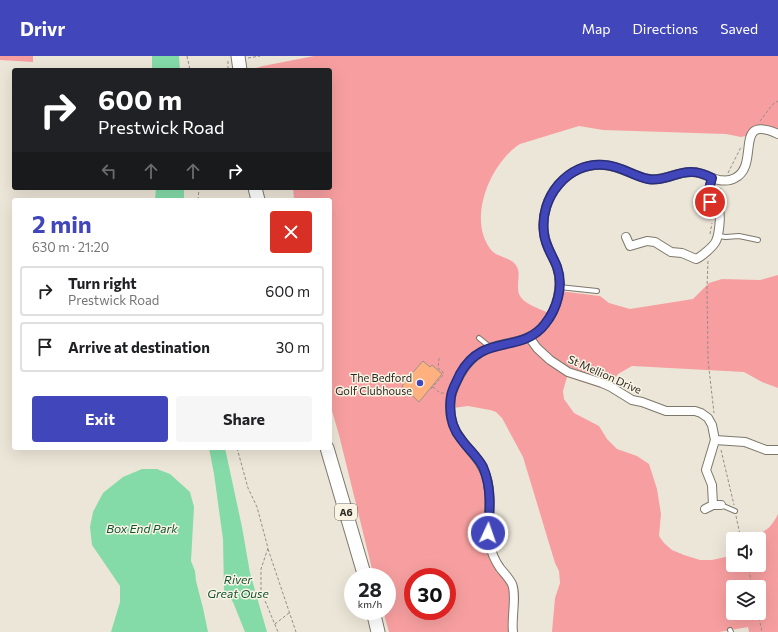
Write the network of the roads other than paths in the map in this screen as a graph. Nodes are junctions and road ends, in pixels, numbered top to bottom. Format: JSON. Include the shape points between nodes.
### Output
{"nodes":[{"id":1,"x":778,"y":134,"type":"edge"},
{"id":2,"x":712,"y":178,"type":"junction"},
{"id":3,"x":718,"y":236,"type":"junction"},
{"id":4,"x":626,"y":237,"type":"dead end"},
{"id":5,"x":758,"y":240,"type":"dead end"},
{"id":6,"x":559,"y":287,"type":"junction"},
{"id":7,"x":597,"y":291,"type":"dead end"},
{"id":8,"x":529,"y":337,"type":"junction"},
{"id":9,"x":479,"y":338,"type":"dead end"},
{"id":10,"x":490,"y":347,"type":"junction"},
{"id":11,"x":717,"y":440,"type":"junction"},
{"id":12,"x":328,"y":450,"type":"edge"},
{"id":13,"x":778,"y":450,"type":"edge"},
{"id":14,"x":717,"y":505,"type":"junction"},
{"id":15,"x":705,"y":509,"type":"dead end"},
{"id":16,"x":735,"y":511,"type":"road end"},
{"id":17,"x":362,"y":568,"type":"edge"},
{"id":18,"x":375,"y":620,"type":"edge"},
{"id":19,"x":378,"y":632,"type":"edge"},
{"id":20,"x":513,"y":632,"type":"edge"}],
"edges":[{"from":1,"to":2,"type":"street","via":[[759,128],[752,132],[742,173],[730,180]]},
{"from":2,"to":3,"type":"street","via":[[708,197],[719,210]]},
{"from":2,"to":6,"type":"street","via":[[700,172],[684,172],[657,180],[648,179],[605,164],[584,167],[565,178],[547,205],[544,227],[546,244],[557,268]]},
{"from":3,"to":4,"type":"street","via":[[714,245],[696,259],[682,253],[671,252],[655,242],[647,241],[630,246]]},
{"from":3,"to":5,"type":"lane","via":[[739,236]]},
{"from":6,"to":7,"type":"lane"},
{"from":6,"to":8,"type":"street","via":[[552,314],[537,332]]},
{"from":8,"to":10,"type":"street","via":[[518,342]]},
{"from":8,"to":11,"type":"street","name":"St Mellion Drive","via":[[550,360],[568,372],[602,383],[632,400],[666,411],[687,410],[702,413],[712,425]]},
{"from":9,"to":10,"type":"lane"},
{"from":10,"to":20,"type":"street","via":[[467,363],[451,394],[451,417],[460,438],[477,458],[487,478],[490,545],[498,566],[512,585]]},
{"from":11,"to":13,"type":"street","via":[[745,442],[766,450]]},
{"from":11,"to":14,"type":"street","via":[[706,470]]},
{"from":12,"to":17,"type":"highway","number":"A6"},
{"from":14,"to":15,"type":"street"},
{"from":14,"to":16,"type":"lane"},
{"from":18,"to":19,"type":"highway"}]}
